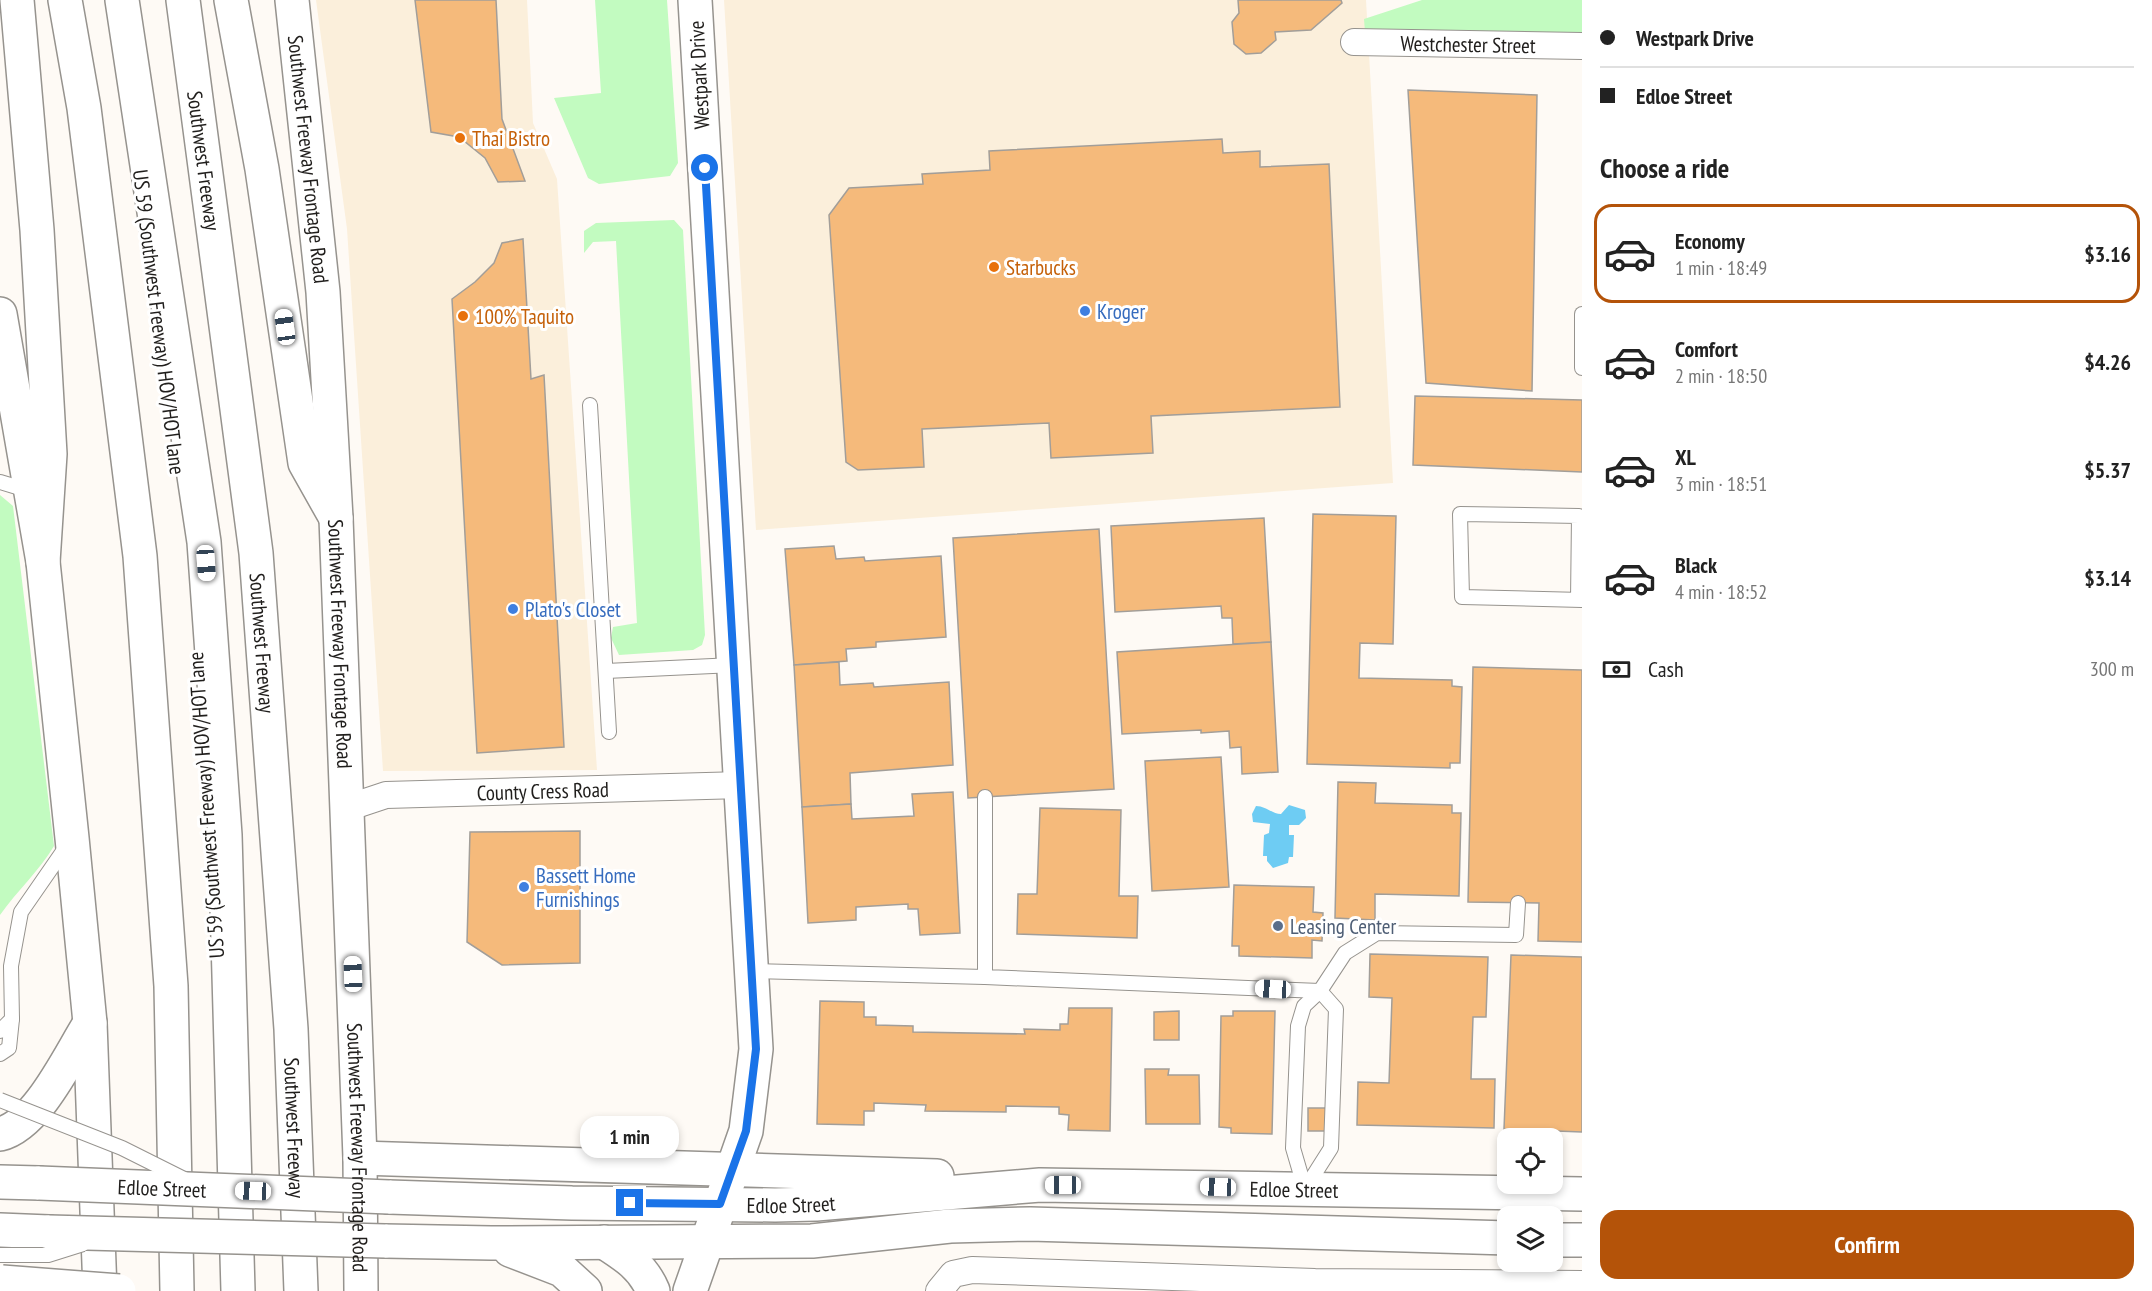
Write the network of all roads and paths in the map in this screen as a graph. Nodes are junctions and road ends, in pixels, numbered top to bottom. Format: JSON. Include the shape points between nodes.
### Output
{"nodes":[{"id":1,"x":17,"y":0,"type":"edge"},
{"id":2,"x":65,"y":0,"type":"edge"},
{"id":3,"x":121,"y":0,"type":"edge"},
{"id":4,"x":183,"y":0,"type":"edge"},
{"id":5,"x":231,"y":0,"type":"edge"},
{"id":6,"x":292,"y":0,"type":"edge"},
{"id":7,"x":695,"y":0,"type":"edge"},
{"id":8,"x":1354,"y":42,"type":"dead end"},
{"id":9,"x":1582,"y":46,"type":"edge"},
{"id":10,"x":0,"y":314,"type":"edge"},
{"id":11,"x":1582,"y":314,"type":"edge"},
{"id":12,"x":1582,"y":368,"type":"edge"},
{"id":13,"x":590,"y":405,"type":"dead end"},
{"id":14,"x":15,"y":487,"type":"edge"},
{"id":15,"x":336,"y":519,"type":"junction"},
{"id":16,"x":43,"y":562,"type":"junction"},
{"id":17,"x":1580,"y":600,"type":"edge"},
{"id":18,"x":734,"y":665,"type":"junction"},
{"id":19,"x":606,"y":671,"type":"junction"},
{"id":20,"x":609,"y":732,"type":"dead end"},
{"id":21,"x":742,"y":785,"type":"junction"},
{"id":22,"x":986,"y":797,"type":"dead end"},
{"id":23,"x":347,"y":808,"type":"junction"},
{"id":24,"x":72,"y":838,"type":"junction"},
{"id":25,"x":1518,"y":903,"type":"dead end"},
{"id":26,"x":753,"y":970,"type":"junction"},
{"id":27,"x":985,"y":977,"type":"junction"},
{"id":28,"x":1320,"y":991,"type":"junction"},
{"id":29,"x":12,"y":1018,"type":"junction"},
{"id":30,"x":90,"y":1023,"type":"junction"},
{"id":31,"x":0,"y":1031,"type":"edge"},
{"id":32,"x":0,"y":1054,"type":"edge"},
{"id":33,"x":0,"y":1100,"type":"edge"},
{"id":34,"x":0,"y":1134,"type":"edge"},
{"id":35,"x":360,"y":1158,"type":"junction"},
{"id":36,"x":732,"y":1169,"type":"junction"},
{"id":37,"x":0,"y":1182,"type":"edge"},
{"id":38,"x":1040,"y":1185,"type":"junction"},
{"id":39,"x":202,"y":1188,"type":"junction"},
{"id":40,"x":1305,"y":1189,"type":"junction"},
{"id":41,"x":237,"y":1191,"type":"junction"},
{"id":42,"x":1582,"y":1194,"type":"edge"},
{"id":43,"x":720,"y":1204,"type":"junction"},
{"id":44,"x":0,"y":1230,"type":"edge"},
{"id":45,"x":1304,"y":1233,"type":"junction"},
{"id":46,"x":110,"y":1236,"type":"junction"},
{"id":47,"x":237,"y":1238,"type":"junction"},
{"id":48,"x":1497,"y":1239,"type":"edge"},
{"id":49,"x":1563,"y":1240,"type":"edge"},
{"id":50,"x":1582,"y":1240,"type":"edge"},
{"id":51,"x":604,"y":1242,"type":"junction"},
{"id":52,"x":707,"y":1242,"type":"junction"},
{"id":53,"x":485,"y":1243,"type":"junction"},
{"id":54,"x":1,"y":1273,"type":"edge"},
{"id":55,"x":1582,"y":1284,"type":"edge"},
{"id":56,"x":1315,"y":1286,"type":"edge"},
{"id":57,"x":939,"y":1289,"type":"edge"},
{"id":58,"x":100,"y":1291,"type":"edge"},
{"id":59,"x":119,"y":1291,"type":"edge"},
{"id":60,"x":177,"y":1291,"type":"edge"},
{"id":61,"x":222,"y":1291,"type":"edge"},
{"id":62,"x":238,"y":1291,"type":"edge"},
{"id":63,"x":301,"y":1291,"type":"edge"},
{"id":64,"x":361,"y":1291,"type":"edge"},
{"id":65,"x":585,"y":1291,"type":"edge"},
{"id":66,"x":653,"y":1291,"type":"edge"},
{"id":67,"x":690,"y":1291,"type":"edge"}],
"edges":[{"from":1,"to":16,"type":"main road","via":[[37,230],[50,454]]},
{"from":2,"to":60,"type":"main road","via":[[84,108],[140,556],[171,986]]},
{"from":3,"to":41,"type":"main road","via":[[204,542],[225,835]]},
{"from":3,"to":61,"type":"main road","name":"US 59 (Southwest Freeway) HOV/HOT lane","via":[[175,441],[207,748],[218,1004]]},
{"from":4,"to":63,"type":"main road","name":"Southwest Freeway","via":[[256,553],[291,1029]]},
{"from":5,"to":15,"type":"main road","via":[[262,169],[305,463]]},
{"from":6,"to":15,"type":"main road","name":"Southwest Freeway Frontage Road","via":[[323,292]]},
{"from":7,"to":18,"type":"main road","name":"Westpark Drive"},
{"from":8,"to":9,"type":"street","name":"Westchester Street"},
{"from":10,"to":14,"type":"main road"},
{"from":11,"to":12,"type":"lane"},
{"from":13,"to":19,"type":"lane"},
{"from":14,"to":16,"type":"main road"},
{"from":15,"to":23,"type":"main road","name":"Southwest Freeway Frontage Road"},
{"from":16,"to":24,"type":"main road"},
{"from":17,"to":17,"type":"lane","via":[[1579,516],[1460,514],[1462,597]]},
{"from":18,"to":19,"type":"lane"},
{"from":18,"to":21,"type":"main road","name":"Westpark Drive"},
{"from":19,"to":20,"type":"lane"},
{"from":21,"to":23,"type":"street","name":"County Cress Road","via":[[386,795]]},
{"from":21,"to":26,"type":"main road","name":"Westpark Drive"},
{"from":22,"to":27,"type":"lane"},
{"from":23,"to":35,"type":"main road","name":"Southwest Freeway Frontage Road"},
{"from":24,"to":29,"type":"lane","via":[[21,912],[11,966]]},
{"from":24,"to":30,"type":"main road"},
{"from":25,"to":28,"type":"lane","via":[[1516,935],[1377,933],[1345,953]]},
{"from":26,"to":27,"type":"lane"},
{"from":26,"to":36,"type":"main road","name":"Westpark Drive","via":[[756,1049],[746,1131]]},
{"from":27,"to":28,"type":"lane"},
{"from":28,"to":40,"type":"lane","via":[[1304,1006],[1298,1026],[1293,1148]]},
{"from":28,"to":40,"type":"lane","via":[[1336,1009],[1331,1148]]},
{"from":29,"to":31,"type":"lane"},
{"from":29,"to":32,"type":"lane","via":[[9,1048]]},
{"from":30,"to":34,"type":"main road","via":[[58,1078],[22,1121]]},
{"from":30,"to":58,"type":"main road"},
{"from":33,"to":39,"type":"lane","bridge":true,"via":[[122,1148]]},
{"from":35,"to":36,"type":"main road"},
{"from":35,"to":64,"type":"main road","name":"Southwest Freeway Frontage Road"},
{"from":36,"to":38,"type":"main road","via":[[927,1175]]},
{"from":36,"to":43,"type":"main road","name":"Westpark Drive"},
{"from":37,"to":39,"type":"main road","name":"Edloe Street","bridge":true},
{"from":38,"to":40,"type":"main road","name":"Edloe Street"},
{"from":38,"to":43,"type":"main road","name":"Edloe Street","via":[[816,1204]]},
{"from":39,"to":41,"type":"main road","name":"Edloe Street","bridge":true},
{"from":40,"to":42,"type":"main road","name":"Edloe Street"},
{"from":40,"to":45,"type":"main road"},
{"from":41,"to":43,"type":"main road","name":"Edloe Street","bridge":true},
{"from":41,"to":47,"type":"main road"},
{"from":43,"to":52,"type":"main road","name":"Westpark Drive"},
{"from":44,"to":46,"type":"main road","name":"Edloe Street","bridge":true},
{"from":45,"to":48,"type":"main road","name":"Edloe Street"},
{"from":45,"to":52,"type":"main road","name":"Edloe Street","via":[[1108,1226],[950,1226],[812,1240]]},
{"from":46,"to":47,"type":"main road","name":"Edloe Street","bridge":true},
{"from":46,"to":54,"type":"lane","bridge":true},
{"from":47,"to":53,"type":"main road","name":"Edloe Street","bridge":true},
{"from":47,"to":62,"type":"main road"},
{"from":49,"to":50,"type":"main road"},
{"from":51,"to":52,"type":"main road","name":"Edloe Street"},
{"from":51,"to":53,"type":"main road","name":"Edloe Street"},
{"from":51,"to":66,"type":"main road","via":[[635,1263]]},
{"from":52,"to":67,"type":"main road","name":"Westpark Drive"},
{"from":53,"to":65,"type":"main road","via":[[561,1270]]},
{"from":54,"to":59,"type":"main road","bridge":true},
{"from":55,"to":56,"type":"street"},
{"from":56,"to":57,"type":"street","via":[[972,1270],[953,1274]]}]}
